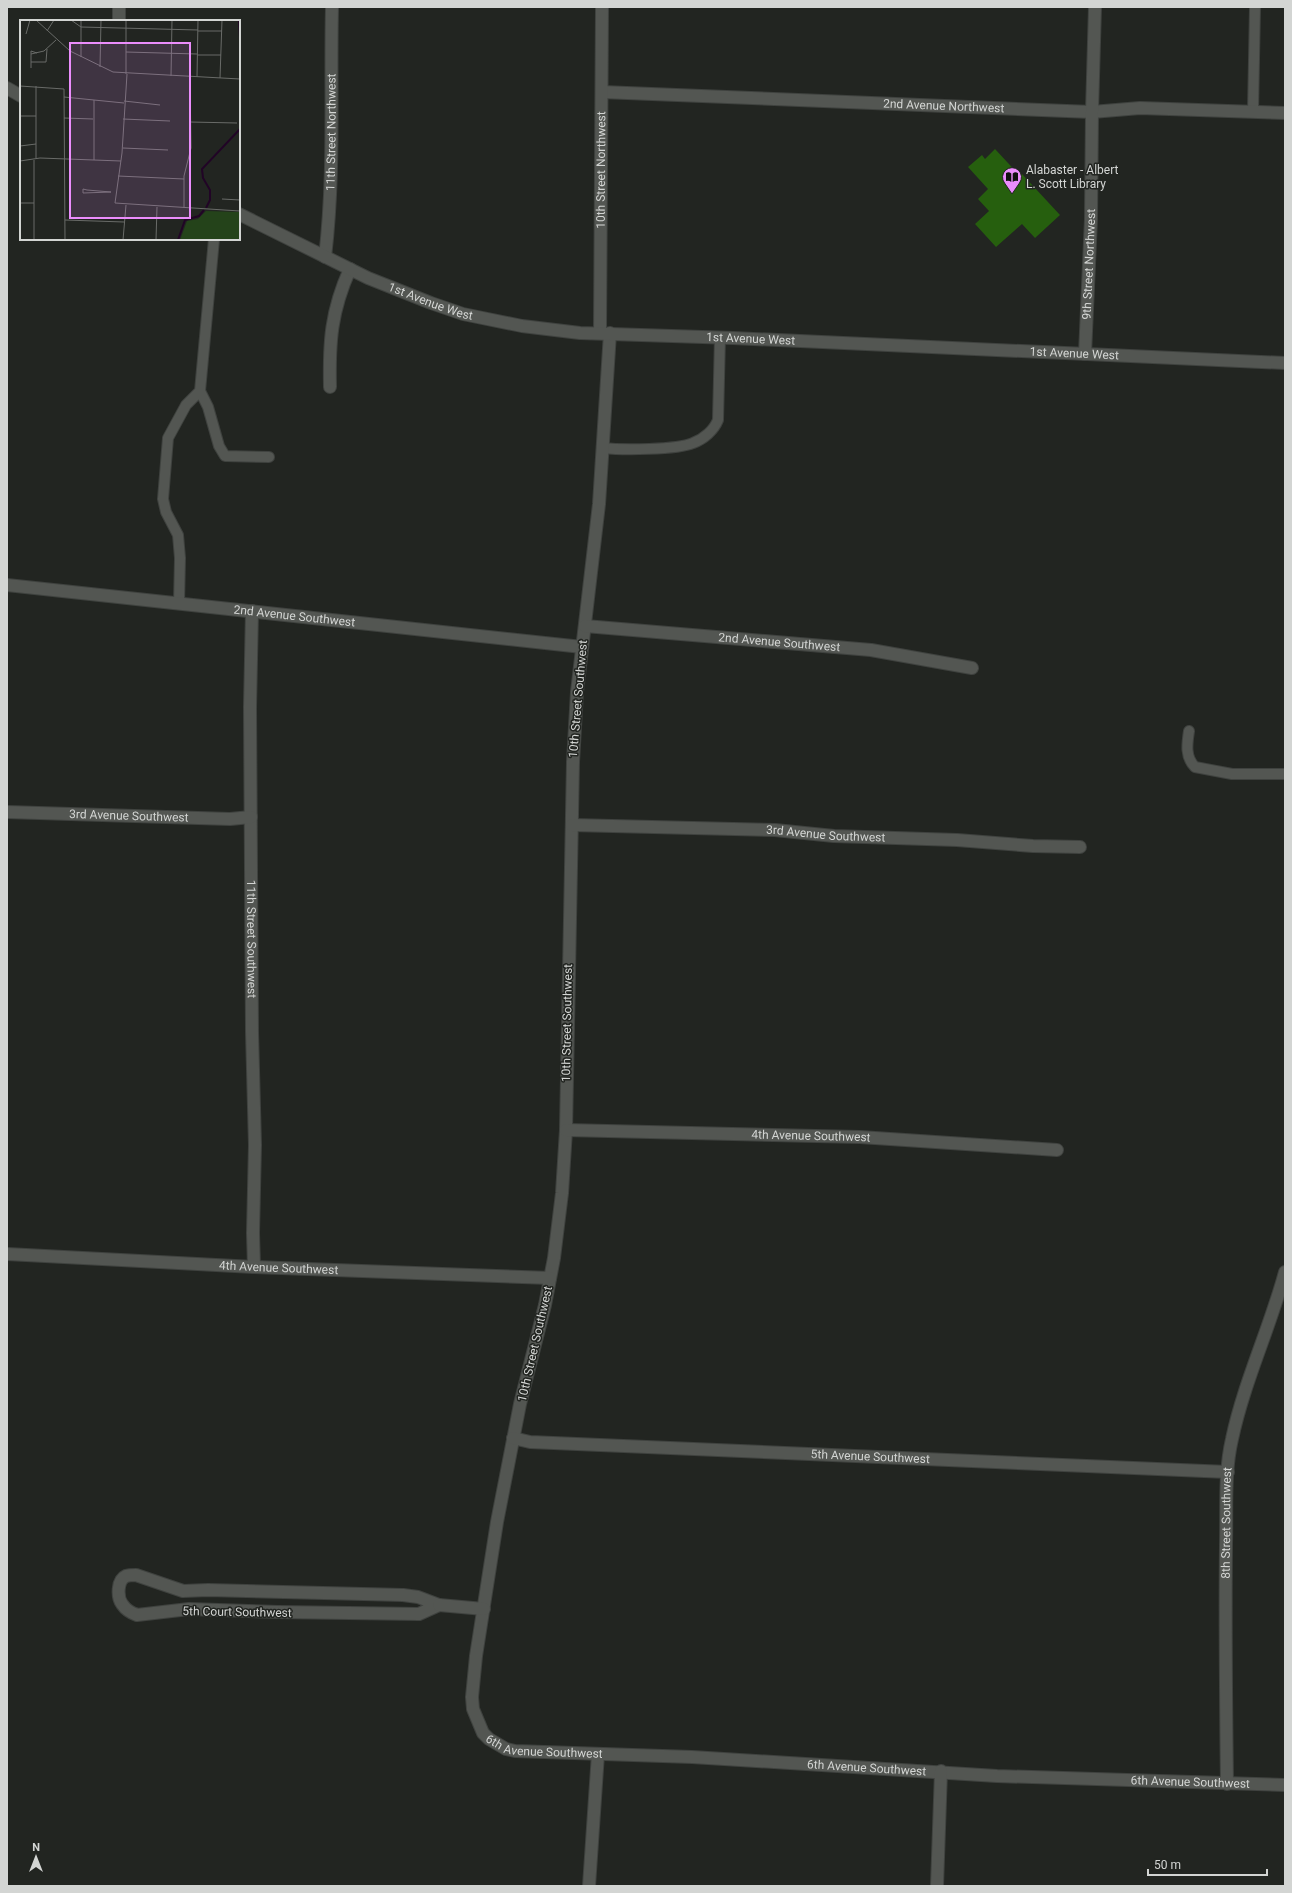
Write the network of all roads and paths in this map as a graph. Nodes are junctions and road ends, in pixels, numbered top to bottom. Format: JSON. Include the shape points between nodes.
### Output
{"nodes":[{"id":1,"x":119,"y":7,"type":"edge"},
{"id":2,"x":332,"y":7,"type":"edge"},
{"id":3,"x":602,"y":7,"type":"edge"},
{"id":4,"x":1095,"y":7,"type":"edge"},
{"id":5,"x":1255,"y":7,"type":"edge"},
{"id":6,"x":119,"y":20,"type":"edge"},
{"id":7,"x":7,"y":88,"type":"edge"},
{"id":8,"x":602,"y":92,"type":"junction"},
{"id":9,"x":20,"y":95,"type":"edge"},
{"id":10,"x":1092,"y":112,"type":"junction"},
{"id":11,"x":1254,"y":112,"type":"junction"},
{"id":12,"x":1285,"y":113,"type":"edge"},
{"id":13,"x":240,"y":215,"type":"edge"},
{"id":14,"x":214,"y":240,"type":"edge"},
{"id":15,"x":325,"y":258,"type":"junction"},
{"id":16,"x":350,"y":269,"type":"junction"},
{"id":17,"x":605,"y":333,"type":"junction"},
{"id":18,"x":720,"y":337,"type":"junction"},
{"id":19,"x":1085,"y":354,"type":"junction"},
{"id":20,"x":1285,"y":363,"type":"edge"},
{"id":21,"x":330,"y":387,"type":"dead end"},
{"id":22,"x":200,"y":391,"type":"junction"},
{"id":23,"x":603,"y":448,"type":"junction"},
{"id":24,"x":269,"y":457,"type":"dead end"},
{"id":25,"x":7,"y":585,"type":"edge"},
{"id":26,"x":179,"y":604,"type":"junction"},
{"id":27,"x":252,"y":611,"type":"junction"},
{"id":28,"x":585,"y":626,"type":"junction"},
{"id":29,"x":582,"y":647,"type":"junction"},
{"id":30,"x":972,"y":668,"type":"dead end"},
{"id":31,"x":1188,"y":731,"type":"dead end"},
{"id":32,"x":1285,"y":774,"type":"edge"},
{"id":33,"x":7,"y":812,"type":"edge"},
{"id":34,"x":251,"y":818,"type":"junction"},
{"id":35,"x":572,"y":825,"type":"junction"},
{"id":36,"x":1080,"y":846,"type":"dead end"},
{"id":37,"x":566,"y":1130,"type":"junction"},
{"id":38,"x":1057,"y":1150,"type":"dead end"},
{"id":39,"x":7,"y":1254,"type":"edge"},
{"id":40,"x":254,"y":1267,"type":"junction"},
{"id":41,"x":1285,"y":1272,"type":"edge"},
{"id":42,"x":550,"y":1278,"type":"junction"},
{"id":43,"x":513,"y":1438,"type":"junction"},
{"id":44,"x":1228,"y":1472,"type":"junction"},
{"id":45,"x":439,"y":1605,"type":"junction"},
{"id":46,"x":484,"y":1609,"type":"junction"},
{"id":47,"x":472,"y":1706,"type":"joint"},
{"id":48,"x":598,"y":1754,"type":"junction"},
{"id":49,"x":941,"y":1771,"type":"junction"},
{"id":50,"x":1227,"y":1784,"type":"junction"},
{"id":51,"x":1285,"y":1785,"type":"edge"},
{"id":52,"x":590,"y":1886,"type":"edge"},
{"id":53,"x":937,"y":1886,"type":"edge"}],
"edges":[{"from":1,"to":6,"type":"street"},
{"from":2,"to":15,"type":"street","name":"11th Street Northwest","via":[[330,194]]},
{"from":3,"to":8,"type":"street","name":"10th Street Northwest"},
{"from":4,"to":10,"type":"street","name":"9th Street Northwest"},
{"from":5,"to":11,"type":"lane"},
{"from":7,"to":9,"type":"street"},
{"from":8,"to":10,"type":"street","name":"2nd Avenue Northwest"},
{"from":8,"to":17,"type":"street","name":"10th Street Northwest"},
{"from":10,"to":11,"type":"street","name":"2nd Avenue Northwest","via":[[1140,108]]},
{"from":10,"to":19,"type":"street","name":"9th Street Northwest","via":[[1091,219]]},
{"from":11,"to":12,"type":"street","name":"2nd Avenue Northwest"},
{"from":13,"to":15,"type":"street","name":"1st Avenue West"},
{"from":14,"to":22,"type":"lane"},
{"from":15,"to":16,"type":"street","name":"1st Avenue West"},
{"from":16,"to":17,"type":"street","name":"1st Avenue West","via":[[463,314],[522,326]]},
{"from":16,"to":21,"type":"street","via":[[335,309],[329,345]]},
{"from":17,"to":18,"type":"street","name":"1st Avenue West"},
{"from":17,"to":23,"type":"street","name":"10th Street Southwest"},
{"from":18,"to":19,"type":"street","name":"1st Avenue West"},
{"from":18,"to":23,"type":"lane","via":[[718,420],[711,430],[698,441],[686,445],[616,450]]},
{"from":19,"to":20,"type":"street","name":"1st Avenue West"},
{"from":22,"to":24,"type":"lane","via":[[225,456]]},
{"from":22,"to":26,"type":"lane","via":[[186,405],[168,438],[163,499],[166,512],[178,535]]},
{"from":23,"to":28,"type":"street","name":"10th Street Southwest"},
{"from":25,"to":26,"type":"street","name":"2nd Avenue Southwest"},
{"from":26,"to":27,"type":"street","name":"2nd Avenue Southwest"},
{"from":27,"to":29,"type":"street","name":"2nd Avenue Southwest"},
{"from":27,"to":34,"type":"street","name":"11th Street Southwest"},
{"from":28,"to":29,"type":"street","name":"10th Street Southwest"},
{"from":28,"to":30,"type":"street","name":"2nd Avenue Southwest","via":[[871,650]]},
{"from":29,"to":35,"type":"street","name":"10th Street Southwest","via":[[573,762]]},
{"from":31,"to":32,"type":"lane","via":[[1188,757],[1195,767],[1232,774]]},
{"from":33,"to":34,"type":"street","name":"3rd Avenue Southwest"},
{"from":34,"to":40,"type":"street","name":"11th Street Southwest"},
{"from":35,"to":36,"type":"street","name":"3rd Avenue Southwest","via":[[775,830],[834,836]]},
{"from":35,"to":37,"type":"street","name":"10th Street Southwest"},
{"from":37,"to":38,"type":"street","name":"4th Avenue Southwest","via":[[860,1137]]},
{"from":37,"to":42,"type":"street","name":"10th Street Southwest","via":[[562,1193]]},
{"from":39,"to":40,"type":"street","name":"4th Avenue Southwest"},
{"from":40,"to":42,"type":"street","name":"4th Avenue Southwest"},
{"from":41,"to":44,"type":"street","name":"8th Street Southwest","via":[[1231,1440]]},
{"from":42,"to":43,"type":"street","name":"10th Street Southwest"},
{"from":43,"to":44,"type":"street","name":"5th Avenue Southwest","via":[[530,1442]]},
{"from":43,"to":46,"type":"street","name":"10th Street Southwest"},
{"from":44,"to":50,"type":"street","name":"8th Street Southwest","via":[[1225,1596]]},
{"from":45,"to":45,"type":"street","name":"5th Court Southwest","via":[[418,1597],[403,1595],[183,1591],[136,1575],[126,1576],[119,1588],[122,1604],[137,1615],[189,1609],[419,1614]]},
{"from":45,"to":46,"type":"street","name":"5th Court Southwest"},
{"from":46,"to":47,"type":"street","name":"10th Street Southwest","via":[[476,1656]]},
{"from":47,"to":48,"type":"street","name":"6th Avenue Southwest","via":[[483,1732],[489,1739],[506,1749]]},
{"from":48,"to":49,"type":"street","name":"6th Avenue Southwest"},
{"from":48,"to":52,"type":"street"},
{"from":49,"to":50,"type":"street","name":"6th Avenue Southwest","via":[[998,1776]]},
{"from":49,"to":53,"type":"street"},
{"from":50,"to":51,"type":"street","name":"6th Avenue Southwest"}]}
